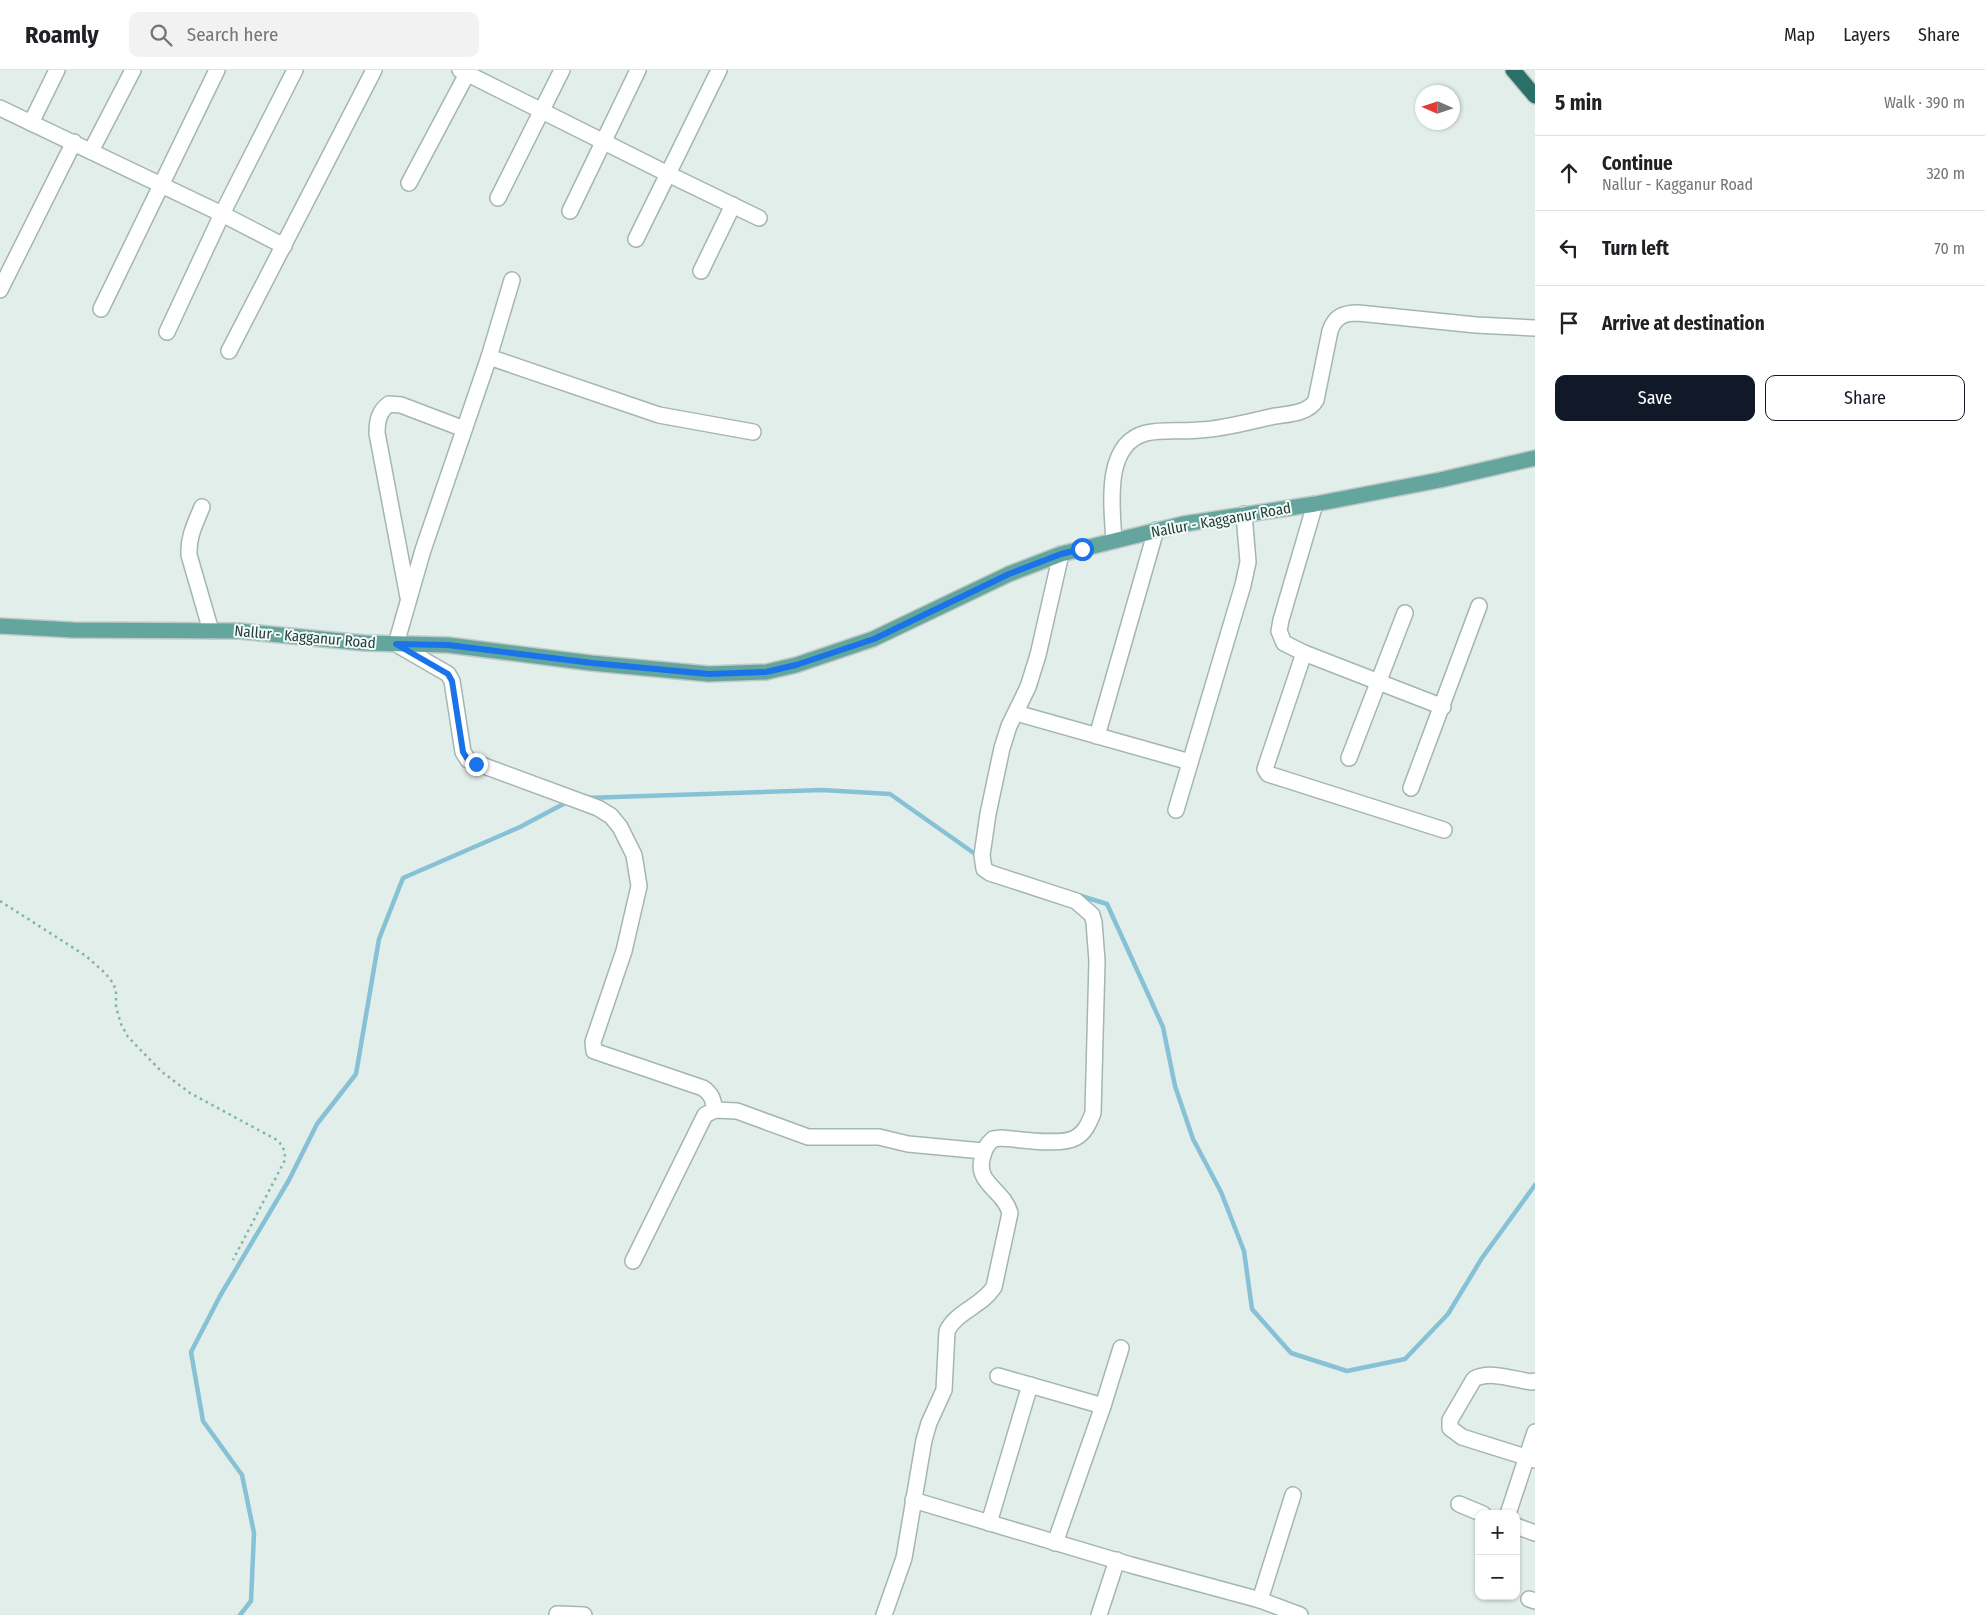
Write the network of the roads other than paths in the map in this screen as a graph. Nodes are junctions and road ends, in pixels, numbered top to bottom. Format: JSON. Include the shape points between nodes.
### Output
{"nodes":[{"id":1,"x":57,"y":70,"type":"edge"},
{"id":2,"x":133,"y":70,"type":"edge"},
{"id":3,"x":217,"y":70,"type":"edge"},
{"id":4,"x":295,"y":70,"type":"edge"},
{"id":5,"x":374,"y":70,"type":"edge"},
{"id":6,"x":562,"y":70,"type":"edge"},
{"id":7,"x":638,"y":70,"type":"edge"},
{"id":8,"x":719,"y":70,"type":"edge"},
{"id":9,"x":1513,"y":70,"type":"edge"},
{"id":10,"x":465,"y":71,"type":"edge"},
{"id":11,"x":1535,"y":96,"type":"edge"},
{"id":12,"x":0,"y":108,"type":"edge"},
{"id":13,"x":542,"y":112,"type":"junction"},
{"id":14,"x":31,"y":123,"type":"junction"},
{"id":15,"x":74,"y":142,"type":"junction"},
{"id":16,"x":603,"y":142,"type":"junction"},
{"id":17,"x":91,"y":151,"type":"junction"},
{"id":18,"x":668,"y":174,"type":"junction"},
{"id":19,"x":409,"y":183,"type":"dead end"},
{"id":20,"x":160,"y":184,"type":"junction"},
{"id":21,"x":498,"y":198,"type":"dead end"},
{"id":22,"x":733,"y":205,"type":"junction"},
{"id":23,"x":570,"y":211,"type":"dead end"},
{"id":24,"x":222,"y":214,"type":"junction"},
{"id":25,"x":759,"y":218,"type":"dead end"},
{"id":26,"x":636,"y":238,"type":"dead end"},
{"id":27,"x":284,"y":246,"type":"junction"},
{"id":28,"x":702,"y":271,"type":"dead end"},
{"id":29,"x":512,"y":280,"type":"dead end"},
{"id":30,"x":0,"y":290,"type":"edge"},
{"id":31,"x":101,"y":309,"type":"dead end"},
{"id":32,"x":1535,"y":328,"type":"edge"},
{"id":33,"x":167,"y":332,"type":"dead end"},
{"id":34,"x":229,"y":351,"type":"dead end"},
{"id":35,"x":489,"y":357,"type":"junction"},
{"id":36,"x":464,"y":430,"type":"junction"},
{"id":37,"x":753,"y":432,"type":"dead end"},
{"id":38,"x":1535,"y":458,"type":"edge"},
{"id":39,"x":1315,"y":504,"type":"junction"},
{"id":40,"x":202,"y":507,"type":"dead end"},
{"id":41,"x":1244,"y":514,"type":"junction"},
{"id":42,"x":1156,"y":530,"type":"junction"},
{"id":43,"x":1114,"y":541,"type":"junction"},
{"id":44,"x":1061,"y":554,"type":"junction"},
{"id":45,"x":408,"y":601,"type":"junction"},
{"id":46,"x":1479,"y":606,"type":"dead end"},
{"id":47,"x":1405,"y":613,"type":"dead end"},
{"id":48,"x":0,"y":626,"type":"edge"},
{"id":49,"x":211,"y":631,"type":"junction"},
{"id":50,"x":396,"y":644,"type":"junction"},
{"id":51,"x":1304,"y":654,"type":"junction"},
{"id":52,"x":1379,"y":683,"type":"junction"},
{"id":53,"x":1443,"y":707,"type":"junction"},
{"id":54,"x":1016,"y":713,"type":"junction"},
{"id":55,"x":1097,"y":736,"type":"junction"},
{"id":56,"x":1349,"y":758,"type":"dead end"},
{"id":57,"x":1190,"y":762,"type":"junction"},
{"id":58,"x":1411,"y":788,"type":"dead end"},
{"id":59,"x":1176,"y":810,"type":"dead end"},
{"id":60,"x":1444,"y":830,"type":"dead end"},
{"id":61,"x":715,"y":1110,"type":"junction"},
{"id":62,"x":984,"y":1151,"type":"junction"},
{"id":63,"x":633,"y":1262,"type":"dead end"},
{"id":64,"x":1121,"y":1348,"type":"dead end"},
{"id":65,"x":998,"y":1376,"type":"dead end"},
{"id":66,"x":1535,"y":1381,"type":"edge"},
{"id":67,"x":1030,"y":1385,"type":"junction"},
{"id":68,"x":1103,"y":1406,"type":"junction"},
{"id":69,"x":1535,"y":1432,"type":"edge"},
{"id":70,"x":1531,"y":1459,"type":"edge"},
{"id":71,"x":1292,"y":1495,"type":"dead end"},
{"id":72,"x":913,"y":1500,"type":"junction"},
{"id":73,"x":1459,"y":1504,"type":"dead end"},
{"id":74,"x":1510,"y":1510,"type":"edge"},
{"id":75,"x":1475,"y":1511,"type":"edge"},
{"id":76,"x":989,"y":1523,"type":"junction"},
{"id":77,"x":1520,"y":1527,"type":"edge"},
{"id":78,"x":1535,"y":1533,"type":"edge"},
{"id":79,"x":1055,"y":1543,"type":"junction"},
{"id":80,"x":1117,"y":1560,"type":"junction"},
{"id":81,"x":1260,"y":1600,"type":"junction"},
{"id":82,"x":883,"y":1613,"type":"edge"},
{"id":83,"x":557,"y":1614,"type":"edge"},
{"id":84,"x":584,"y":1615,"type":"edge"},
{"id":85,"x":1098,"y":1615,"type":"edge"},
{"id":86,"x":1300,"y":1615,"type":"edge"}],
"edges":[{"from":1,"to":14,"type":"street"},
{"from":2,"to":17,"type":"street"},
{"from":3,"to":20,"type":"street"},
{"from":4,"to":24,"type":"street"},
{"from":5,"to":27,"type":"street"},
{"from":6,"to":13,"type":"street"},
{"from":7,"to":16,"type":"street"},
{"from":8,"to":18,"type":"street"},
{"from":9,"to":11,"type":"highway"},
{"from":10,"to":13,"type":"street"},
{"from":10,"to":19,"type":"street"},
{"from":12,"to":14,"type":"street"},
{"from":13,"to":16,"type":"street"},
{"from":13,"to":21,"type":"street"},
{"from":14,"to":15,"type":"street"},
{"from":15,"to":17,"type":"street"},
{"from":15,"to":30,"type":"street"},
{"from":16,"to":18,"type":"street"},
{"from":16,"to":23,"type":"street"},
{"from":17,"to":20,"type":"street"},
{"from":18,"to":22,"type":"street"},
{"from":18,"to":26,"type":"street"},
{"from":20,"to":24,"type":"street"},
{"from":20,"to":31,"type":"street"},
{"from":22,"to":25,"type":"street"},
{"from":22,"to":28,"type":"street"},
{"from":24,"to":27,"type":"street"},
{"from":24,"to":33,"type":"street"},
{"from":27,"to":34,"type":"street"},
{"from":29,"to":35,"type":"street"},
{"from":32,"to":43,"type":"street","via":[[1342,314],[1332,324],[1313,405],[1296,412],[1202,430],[1147,433],[1126,444],[1120,452],[1114,478]]},
{"from":35,"to":36,"type":"street"},
{"from":35,"to":37,"type":"street","via":[[660,415]]},
{"from":36,"to":45,"type":"street"},
{"from":36,"to":45,"type":"street","via":[[401,405],[389,404],[382,409],[377,421]]},
{"from":38,"to":39,"type":"main road","name":"Nallur - Kagganur Road"},
{"from":39,"to":41,"type":"main road","name":"Nallur - Kagganur Road"},
{"from":39,"to":51,"type":"street","via":[[1279,631],[1284,643]]},
{"from":40,"to":49,"type":"street","via":[[191,531],[189,555]]},
{"from":41,"to":42,"type":"main road","name":"Nallur - Kagganur Road"},
{"from":41,"to":57,"type":"street","via":[[1248,562],[1243,585]]},
{"from":42,"to":43,"type":"main road","name":"Nallur - Kagganur Road"},
{"from":42,"to":55,"type":"street"},
{"from":43,"to":44,"type":"main road","name":"Nallur - Kagganur Road"},
{"from":44,"to":50,"type":"main road","name":"Nallur - Kagganur Road","via":[[1009,574],[874,639],[766,672],[709,674],[448,645]]},
{"from":44,"to":54,"type":"street","via":[[1038,655]]},
{"from":45,"to":50,"type":"street"},
{"from":46,"to":53,"type":"street"},
{"from":47,"to":52,"type":"street"},
{"from":48,"to":49,"type":"main road","name":"Nallur - Kagganur Road"},
{"from":49,"to":50,"type":"main road","name":"Nallur - Kagganur Road"},
{"from":50,"to":61,"type":"street","via":[[448,674],[452,681],[463,752],[468,760],[598,808],[620,827],[634,855],[639,886],[624,951],[593,1042],[594,1051],[703,1088],[712,1096]]},
{"from":51,"to":52,"type":"street"},
{"from":51,"to":60,"type":"street","via":[[1265,769],[1268,774]]},
{"from":52,"to":53,"type":"street"},
{"from":52,"to":56,"type":"street"},
{"from":53,"to":58,"type":"street"},
{"from":54,"to":55,"type":"street"},
{"from":54,"to":62,"type":"street","via":[[1009,726],[996,776],[982,855],[984,869],[1076,901],[1092,914],[1097,960],[1094,1100],[1090,1122],[1076,1138],[1064,1142],[993,1139]]},
{"from":55,"to":57,"type":"street"},
{"from":57,"to":59,"type":"street"},
{"from":61,"to":62,"type":"street","via":[[745,1113],[808,1137],[879,1137],[908,1144]]},
{"from":61,"to":63,"type":"street","via":[[705,1115]]},
{"from":62,"to":72,"type":"street","via":[[981,1174],[1004,1198],[1010,1213],[994,1287],[946,1331],[944,1390],[924,1440]]},
{"from":64,"to":68,"type":"street"},
{"from":65,"to":67,"type":"street"},
{"from":66,"to":70,"type":"street","via":[[1479,1376],[1474,1379],[1450,1420],[1450,1428],[1462,1437]]},
{"from":67,"to":68,"type":"street"},
{"from":67,"to":76,"type":"street"},
{"from":68,"to":79,"type":"street"},
{"from":69,"to":70,"type":"street"},
{"from":70,"to":74,"type":"street"},
{"from":71,"to":81,"type":"street"},
{"from":72,"to":76,"type":"street"},
{"from":72,"to":82,"type":"street","via":[[904,1558]]},
{"from":73,"to":75,"type":"street"},
{"from":76,"to":79,"type":"street"},
{"from":77,"to":78,"type":"street"},
{"from":79,"to":80,"type":"street"},
{"from":80,"to":81,"type":"street"},
{"from":80,"to":85,"type":"street"},
{"from":81,"to":86,"type":"street"},
{"from":83,"to":84,"type":"street"}]}
